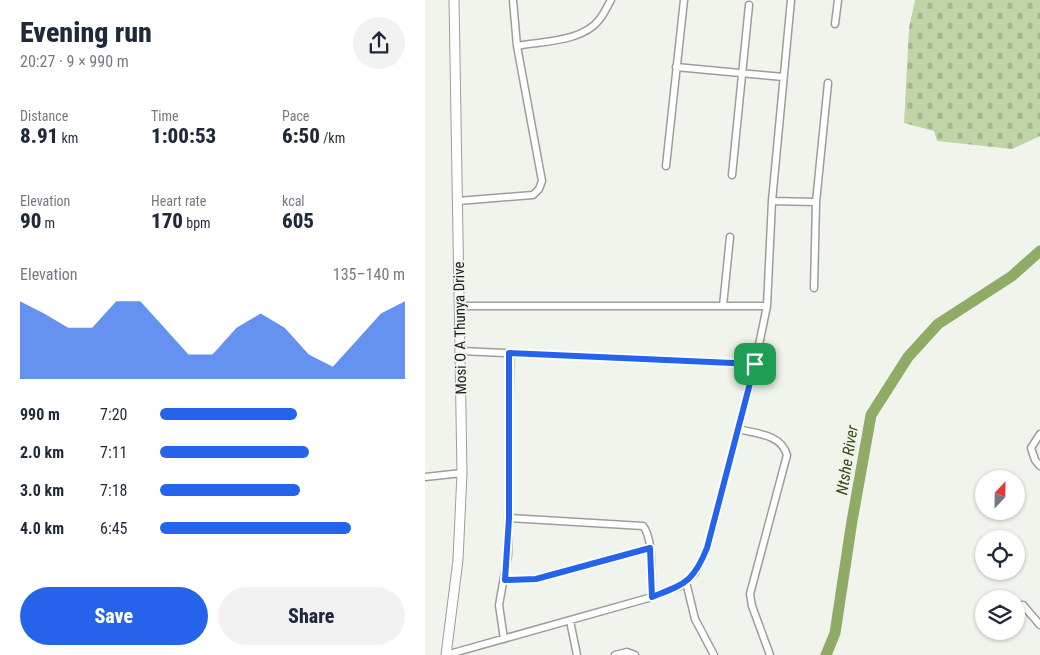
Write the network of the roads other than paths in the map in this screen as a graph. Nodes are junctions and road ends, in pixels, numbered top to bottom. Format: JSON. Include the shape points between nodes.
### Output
{"nodes":[{"id":1,"x":454,"y":0,"type":"edge"},
{"id":2,"x":513,"y":0,"type":"edge"},
{"id":3,"x":611,"y":0,"type":"edge"},
{"id":4,"x":684,"y":0,"type":"edge"},
{"id":5,"x":791,"y":0,"type":"edge"},
{"id":6,"x":838,"y":0,"type":"edge"},
{"id":7,"x":749,"y":5,"type":"dead end"},
{"id":8,"x":835,"y":24,"type":"dead end"},
{"id":9,"x":517,"y":46,"type":"junction"},
{"id":10,"x":676,"y":67,"type":"junction"},
{"id":11,"x":741,"y":74,"type":"junction"},
{"id":12,"x":783,"y":77,"type":"junction"},
{"id":13,"x":828,"y":83,"type":"dead end"},
{"id":14,"x":666,"y":166,"type":"dead end"},
{"id":15,"x":732,"y":175,"type":"dead end"},
{"id":16,"x":772,"y":201,"type":"junction"},
{"id":17,"x":458,"y":202,"type":"junction"},
{"id":18,"x":816,"y":202,"type":"junction"},
{"id":19,"x":730,"y":237,"type":"dead end"},
{"id":20,"x":815,"y":288,"type":"dead end"},
{"id":21,"x":461,"y":306,"type":"junction"},
{"id":22,"x":723,"y":306,"type":"junction"},
{"id":23,"x":767,"y":306,"type":"junction"},
{"id":24,"x":461,"y":351,"type":"junction"},
{"id":25,"x":509,"y":353,"type":"junction"},
{"id":26,"x":755,"y":364,"type":"junction"},
{"id":27,"x":738,"y":429,"type":"junction"},
{"id":28,"x":1040,"y":434,"type":"edge"},
{"id":29,"x":1040,"y":466,"type":"edge"},
{"id":30,"x":462,"y":472,"type":"junction"},
{"id":31,"x":425,"y":477,"type":"edge"},
{"id":32,"x":509,"y":518,"type":"junction"},
{"id":33,"x":650,"y":548,"type":"junction"},
{"id":34,"x":505,"y":580,"type":"junction"},
{"id":35,"x":687,"y":582,"type":"junction"},
{"id":36,"x":652,"y":597,"type":"junction"},
{"id":37,"x":1025,"y":607,"type":"edge"},
{"id":38,"x":570,"y":621,"type":"junction"},
{"id":39,"x":1040,"y":625,"type":"edge"},
{"id":40,"x":504,"y":639,"type":"junction"},
{"id":41,"x":446,"y":655,"type":"edge"},
{"id":42,"x":577,"y":655,"type":"edge"},
{"id":43,"x":615,"y":655,"type":"edge"},
{"id":44,"x":635,"y":655,"type":"edge"},
{"id":45,"x":714,"y":655,"type":"edge"},
{"id":46,"x":770,"y":655,"type":"edge"}],
"edges":[{"from":1,"to":17,"type":"street","name":"Mosi O A Thunya Drive"},
{"from":2,"to":9,"type":"street"},
{"from":3,"to":9,"type":"street","via":[[588,30]]},
{"from":4,"to":10,"type":"street"},
{"from":5,"to":12,"type":"street"},
{"from":6,"to":8,"type":"street"},
{"from":7,"to":11,"type":"street"},
{"from":9,"to":17,"type":"street","via":[[542,170],[539,189],[533,195],[523,197]]},
{"from":10,"to":11,"type":"street"},
{"from":10,"to":14,"type":"street"},
{"from":11,"to":12,"type":"street"},
{"from":11,"to":15,"type":"street"},
{"from":12,"to":16,"type":"street"},
{"from":13,"to":18,"type":"street"},
{"from":16,"to":18,"type":"street"},
{"from":16,"to":23,"type":"street"},
{"from":17,"to":21,"type":"street","name":"Mosi O A Thunya Drive"},
{"from":18,"to":20,"type":"street"},
{"from":19,"to":22,"type":"street"},
{"from":21,"to":22,"type":"street"},
{"from":21,"to":24,"type":"street","name":"Mosi O A Thunya Drive"},
{"from":22,"to":23,"type":"street"},
{"from":23,"to":26,"type":"street"},
{"from":24,"to":25,"type":"street"},
{"from":24,"to":30,"type":"street","name":"Mosi O A Thunya Drive"},
{"from":25,"to":26,"type":"street"},
{"from":25,"to":32,"type":"street"},
{"from":26,"to":27,"type":"street"},
{"from":27,"to":35,"type":"street","via":[[707,548],[695,574]]},
{"from":27,"to":46,"type":"street","via":[[778,439],[787,455],[750,594]]},
{"from":28,"to":29,"type":"street","via":[[1031,448]]},
{"from":30,"to":31,"type":"street"},
{"from":30,"to":41,"type":"street","name":"Mosi O A Thunya Drive","via":[[458,560]]},
{"from":32,"to":33,"type":"street","via":[[641,525],[647,530]]},
{"from":32,"to":34,"type":"street"},
{"from":33,"to":34,"type":"street","via":[[536,579]]},
{"from":33,"to":36,"type":"street"},
{"from":34,"to":40,"type":"street","via":[[499,605]]},
{"from":35,"to":36,"type":"street"},
{"from":35,"to":45,"type":"street","via":[[695,619]]},
{"from":36,"to":38,"type":"street"},
{"from":37,"to":39,"type":"street"},
{"from":38,"to":40,"type":"street"},
{"from":38,"to":42,"type":"street"},
{"from":40,"to":41,"type":"street"},
{"from":43,"to":44,"type":"street","via":[[627,652]]}]}
